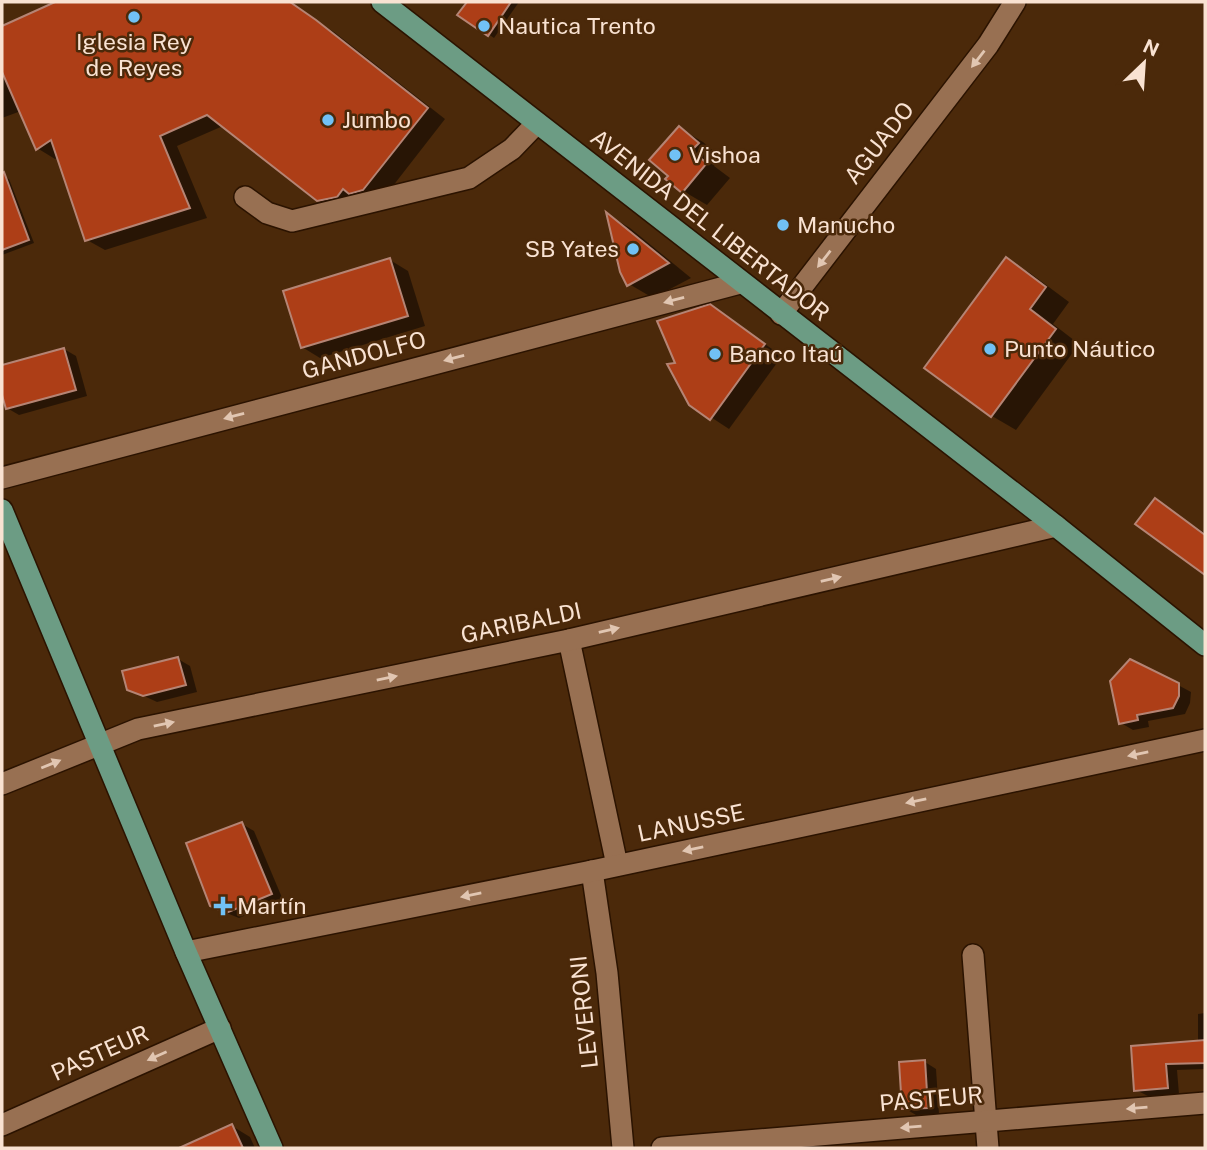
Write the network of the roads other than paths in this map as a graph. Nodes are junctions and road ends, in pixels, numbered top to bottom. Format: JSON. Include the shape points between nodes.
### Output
{"nodes":[{"id":1,"x":382,"y":2,"type":"edge"},
{"id":2,"x":1015,"y":2,"type":"edge"},
{"id":3,"x":537,"y":123,"type":"junction"},
{"id":4,"x":245,"y":197,"type":"dead end"},
{"id":5,"x":740,"y":282,"type":"junction"},
{"id":6,"x":781,"y":314,"type":"junction"},
{"id":7,"x":2,"y":478,"type":"edge"},
{"id":8,"x":2,"y":510,"type":"edge"},
{"id":9,"x":1056,"y":526,"type":"junction"},
{"id":10,"x":569,"y":640,"type":"junction"},
{"id":11,"x":1205,"y":645,"type":"edge"},
{"id":12,"x":1205,"y":740,"type":"edge"},
{"id":13,"x":99,"y":745,"type":"junction"},
{"id":14,"x":2,"y":784,"type":"edge"},
{"id":15,"x":617,"y":865,"type":"junction"},
{"id":16,"x":592,"y":870,"type":"junction"},
{"id":17,"x":186,"y":952,"type":"junction"},
{"id":18,"x":973,"y":955,"type":"dead end"},
{"id":19,"x":220,"y":1028,"type":"junction"},
{"id":20,"x":1205,"y":1103,"type":"edge"},
{"id":21,"x":986,"y":1121,"type":"junction"},
{"id":22,"x":2,"y":1125,"type":"edge"},
{"id":23,"x":272,"y":1148,"type":"edge"},
{"id":24,"x":623,"y":1148,"type":"edge"},
{"id":25,"x":662,"y":1148,"type":"edge"},
{"id":26,"x":988,"y":1148,"type":"edge"}],
"edges":[{"from":1,"to":3,"type":"main road","name":"AVENIDA DEL LIBERTADOR"},
{"from":2,"to":6,"type":"street","name":"AGUADO","one_way":true,"via":[[988,45]]},
{"from":3,"to":4,"type":"street","via":[[512,149],[469,178],[292,221],[267,213]]},
{"from":3,"to":5,"type":"main road","name":"AVENIDA DEL LIBERTADOR"},
{"from":5,"to":6,"type":"main road","name":"AVENIDA DEL LIBERTADOR"},
{"from":5,"to":7,"type":"street","name":"GANDOLFO","one_way":true},
{"from":6,"to":9,"type":"main road","name":"AVENIDA DEL LIBERTADOR"},
{"from":8,"to":13,"type":"main road"},
{"from":10,"to":9,"type":"street","name":"GARIBALDI","one_way":true},
{"from":9,"to":11,"type":"main road","name":"AVENIDA DEL LIBERTADOR"},
{"from":13,"to":10,"type":"street","name":"GARIBALDI","one_way":true,"via":[[138,729]]},
{"from":10,"to":15,"type":"street"},
{"from":12,"to":15,"type":"street","name":"LANUSSE","one_way":true},
{"from":14,"to":13,"type":"street","name":"GARIBALDI","one_way":true},
{"from":13,"to":17,"type":"main road"},
{"from":15,"to":16,"type":"street","name":"LANUSSE"},
{"from":16,"to":17,"type":"street","name":"LANUSSE","one_way":true},
{"from":16,"to":24,"type":"street","name":"LEVERONI"},
{"from":17,"to":19,"type":"main road"},
{"from":18,"to":21,"type":"street"},
{"from":19,"to":22,"type":"street","name":"PASTEUR","one_way":true},
{"from":19,"to":23,"type":"main road"},
{"from":20,"to":21,"type":"street","name":"PASTEUR","one_way":true},
{"from":21,"to":25,"type":"street","name":"PASTEUR","one_way":true},
{"from":21,"to":26,"type":"street"}]}
